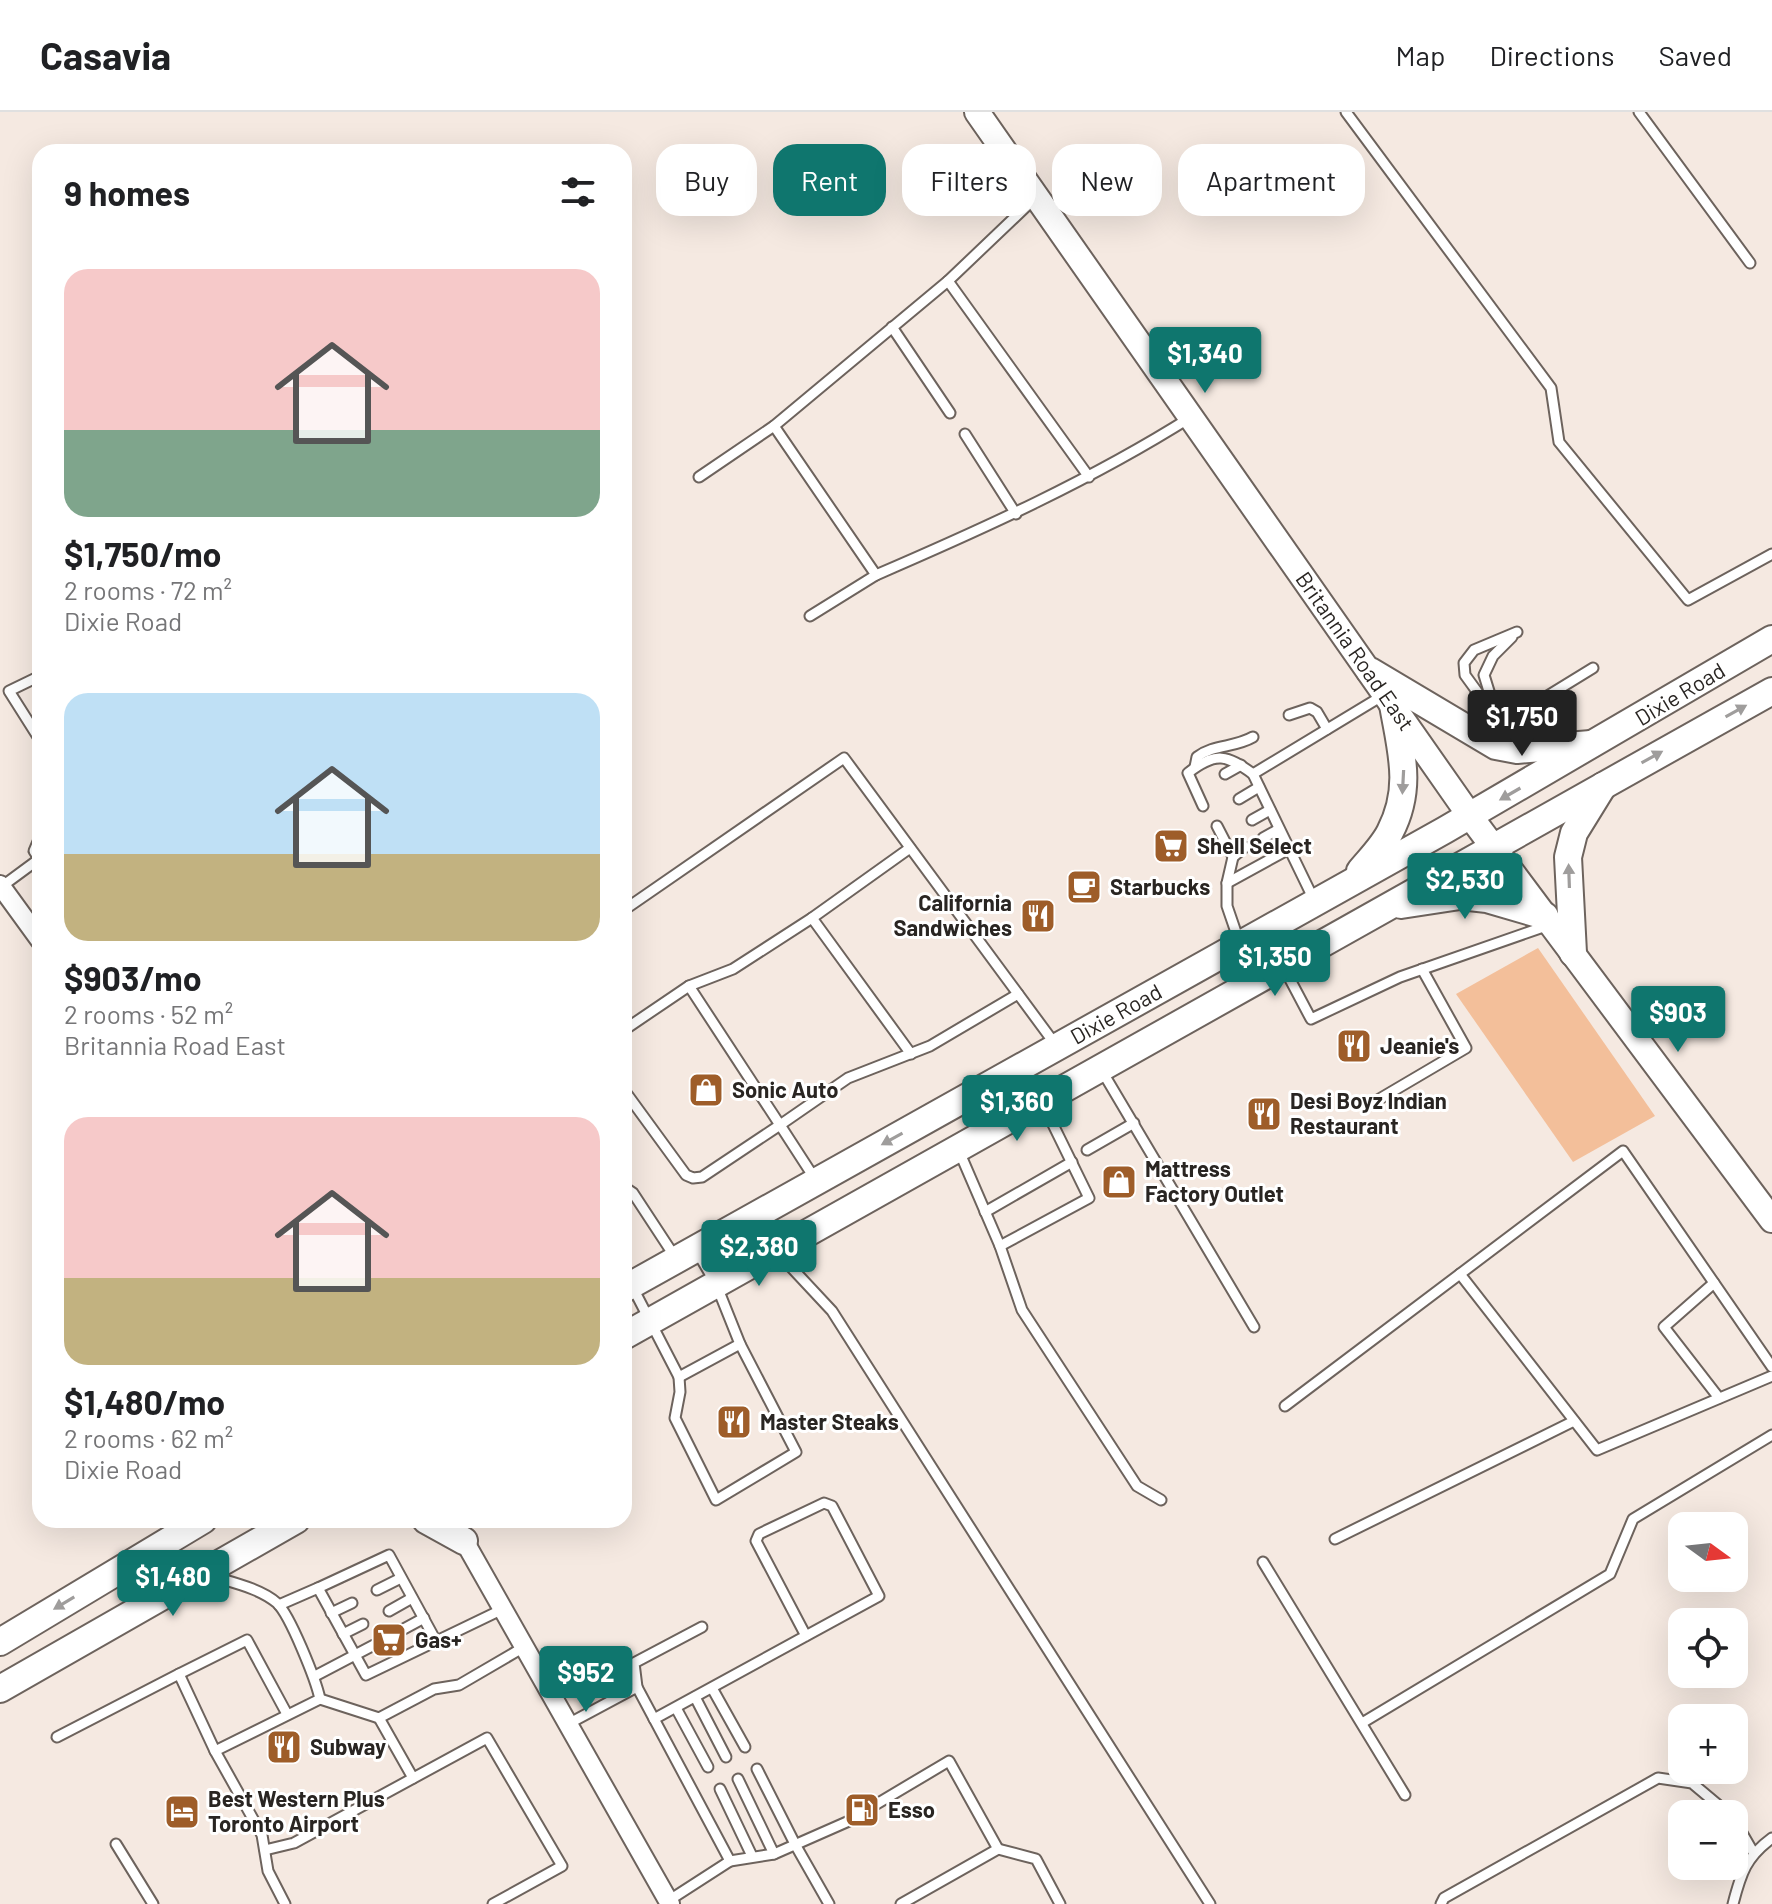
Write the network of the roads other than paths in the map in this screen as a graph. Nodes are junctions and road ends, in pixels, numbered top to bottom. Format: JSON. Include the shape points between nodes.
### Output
{"nodes":[{"id":1,"x":977,"y":112,"type":"edge"},
{"id":2,"x":1346,"y":112,"type":"edge"},
{"id":3,"x":1639,"y":112,"type":"edge"},
{"id":4,"x":1037,"y":197,"type":"junction"},
{"id":5,"x":1750,"y":263,"type":"dead end"},
{"id":6,"x":948,"y":281,"type":"junction"},
{"id":7,"x":892,"y":327,"type":"junction"},
{"id":8,"x":950,"y":413,"type":"dead end"},
{"id":9,"x":1191,"y":417,"type":"junction"},
{"id":10,"x":774,"y":426,"type":"junction"},
{"id":11,"x":965,"y":434,"type":"dead end"},
{"id":12,"x":699,"y":477,"type":"dead end"},
{"id":13,"x":1089,"y":477,"type":"junction"},
{"id":14,"x":1016,"y":514,"type":"junction"},
{"id":15,"x":1772,"y":554,"type":"edge"},
{"id":16,"x":876,"y":575,"type":"junction"},
{"id":17,"x":810,"y":616,"type":"dead end"},
{"id":18,"x":1772,"y":639,"type":"edge"},
{"id":19,"x":1593,"y":668,"type":"dead end"},
{"id":20,"x":1370,"y":671,"type":"junction"},
{"id":21,"x":32,"y":680,"type":"edge"},
{"id":22,"x":1772,"y":691,"type":"edge"},
{"id":23,"x":4,"y":692,"type":"edge"},
{"id":24,"x":1389,"y":699,"type":"junction"},
{"id":25,"x":1492,"y":701,"type":"junction"},
{"id":26,"x":1289,"y":715,"type":"dead end"},
{"id":27,"x":32,"y":729,"type":"edge"},
{"id":28,"x":1327,"y":729,"type":"junction"},
{"id":29,"x":1253,"y":737,"type":"dead end"},
{"id":30,"x":1598,"y":743,"type":"junction"},
{"id":31,"x":1241,"y":765,"type":"junction"},
{"id":32,"x":1195,"y":767,"type":"junction"},
{"id":33,"x":1225,"y":774,"type":"dead end"},
{"id":34,"x":1253,"y":774,"type":"junction"},
{"id":35,"x":1206,"y":781,"type":"dead end"},
{"id":36,"x":1604,"y":784,"type":"junction"},
{"id":37,"x":1195,"y":787,"type":"junction"},
{"id":38,"x":1259,"y":787,"type":"junction"},
{"id":39,"x":1239,"y":799,"type":"dead end"},
{"id":40,"x":1203,"y":806,"type":"dead end"},
{"id":41,"x":1270,"y":810,"type":"junction"},
{"id":42,"x":1470,"y":816,"type":"junction"},
{"id":43,"x":1252,"y":820,"type":"dead end"},
{"id":44,"x":1217,"y":826,"type":"dead end"},
{"id":45,"x":1234,"y":828,"type":"dead end"},
{"id":46,"x":1279,"y":829,"type":"junction"},
{"id":47,"x":1222,"y":836,"type":"junction"},
{"id":48,"x":1263,"y":838,"type":"dead end"},
{"id":49,"x":1493,"y":846,"type":"junction"},
{"id":50,"x":1245,"y":847,"type":"dead end"},
{"id":51,"x":910,"y":848,"type":"junction"},
{"id":52,"x":1289,"y":849,"type":"junction"},
{"id":53,"x":1233,"y":857,"type":"junction"},
{"id":54,"x":32,"y":865,"type":"edge"},
{"id":55,"x":1227,"y":883,"type":"junction"},
{"id":56,"x":1351,"y":883,"type":"junction"},
{"id":57,"x":1,"y":886,"type":"edge"},
{"id":58,"x":1315,"y":903,"type":"junction"},
{"id":59,"x":632,"y":904,"type":"edge"},
{"id":60,"x":1385,"y":907,"type":"junction"},
{"id":61,"x":812,"y":918,"type":"junction"},
{"id":62,"x":1548,"y":920,"type":"junction"},
{"id":63,"x":32,"y":929,"type":"edge"},
{"id":64,"x":1240,"y":945,"type":"junction"},
{"id":65,"x":1573,"y":953,"type":"junction"},
{"id":66,"x":1282,"y":965,"type":"junction"},
{"id":67,"x":1422,"y":969,"type":"junction"},
{"id":68,"x":689,"y":986,"type":"junction"},
{"id":69,"x":1018,"y":994,"type":"junction"},
{"id":70,"x":632,"y":1025,"type":"edge"},
{"id":71,"x":1057,"y":1047,"type":"junction"},
{"id":72,"x":911,"y":1054,"type":"junction"},
{"id":73,"x":1100,"y":1068,"type":"junction"},
{"id":74,"x":632,"y":1101,"type":"edge"},
{"id":75,"x":1042,"y":1101,"type":"junction"},
{"id":76,"x":1376,"y":1101,"type":"dead end"},
{"id":77,"x":1134,"y":1123,"type":"junction"},
{"id":78,"x":780,"y":1125,"type":"junction"},
{"id":79,"x":958,"y":1147,"type":"junction"},
{"id":80,"x":1087,"y":1150,"type":"dead end"},
{"id":81,"x":1072,"y":1162,"type":"junction"},
{"id":82,"x":816,"y":1181,"type":"junction"},
{"id":83,"x":632,"y":1192,"type":"edge"},
{"id":84,"x":985,"y":1212,"type":"junction"},
{"id":85,"x":1772,"y":1220,"type":"edge"},
{"id":86,"x":1000,"y":1246,"type":"junction"},
{"id":87,"x":771,"y":1252,"type":"junction"},
{"id":88,"x":686,"y":1254,"type":"junction"},
{"id":89,"x":1460,"y":1274,"type":"junction"},
{"id":90,"x":1714,"y":1283,"type":"junction"},
{"id":91,"x":716,"y":1284,"type":"junction"},
{"id":92,"x":632,"y":1285,"type":"edge"},
{"id":93,"x":632,"y":1293,"type":"edge"},
{"id":94,"x":650,"y":1321,"type":"junction"},
{"id":95,"x":1254,"y":1327,"type":"dead end"},
{"id":96,"x":632,"y":1331,"type":"edge"},
{"id":97,"x":740,"y":1344,"type":"junction"},
{"id":98,"x":1772,"y":1367,"type":"edge"},
{"id":99,"x":1772,"y":1376,"type":"edge"},
{"id":100,"x":679,"y":1377,"type":"junction"},
{"id":101,"x":1719,"y":1398,"type":"junction"},
{"id":102,"x":1285,"y":1406,"type":"dead end"},
{"id":103,"x":1574,"y":1421,"type":"junction"},
{"id":104,"x":1772,"y":1435,"type":"edge"},
{"id":105,"x":1161,"y":1500,"type":"dead end"},
{"id":106,"x":190,"y":1528,"type":"edge"},
{"id":107,"x":281,"y":1528,"type":"edge"},
{"id":108,"x":458,"y":1530,"type":"edge"},
{"id":109,"x":1335,"y":1539,"type":"dead end"},
{"id":110,"x":1263,"y":1562,"type":"dead end"},
{"id":111,"x":201,"y":1572,"type":"junction"},
{"id":112,"x":401,"y":1578,"type":"junction"},
{"id":113,"x":318,"y":1588,"type":"junction"},
{"id":114,"x":377,"y":1590,"type":"dead end"},
{"id":115,"x":412,"y":1598,"type":"junction"},
{"id":116,"x":352,"y":1603,"type":"dead end"},
{"id":117,"x":279,"y":1605,"type":"junction"},
{"id":118,"x":503,"y":1609,"type":"junction"},
{"id":119,"x":389,"y":1611,"type":"dead end"},
{"id":120,"x":331,"y":1613,"type":"junction"},
{"id":121,"x":424,"y":1618,"type":"junction"},
{"id":122,"x":363,"y":1624,"type":"dead end"},
{"id":123,"x":702,"y":1627,"type":"dead end"},
{"id":124,"x":400,"y":1631,"type":"dead end"},
{"id":125,"x":343,"y":1634,"type":"junction"},
{"id":126,"x":806,"y":1636,"type":"junction"},
{"id":127,"x":436,"y":1641,"type":"junction"},
{"id":128,"x":0,"y":1642,"type":"edge"},
{"id":129,"x":374,"y":1645,"type":"dead end"},
{"id":130,"x":524,"y":1647,"type":"junction"},
{"id":131,"x":354,"y":1656,"type":"junction"},
{"id":132,"x":179,"y":1674,"type":"junction"},
{"id":133,"x":315,"y":1676,"type":"junction"},
{"id":134,"x":637,"y":1687,"type":"junction"},
{"id":135,"x":712,"y":1688,"type":"junction"},
{"id":136,"x":0,"y":1689,"type":"edge"},
{"id":137,"x":695,"y":1697,"type":"junction"},
{"id":138,"x":320,"y":1699,"type":"junction"},
{"id":139,"x":676,"y":1708,"type":"junction"},
{"id":140,"x":287,"y":1714,"type":"junction"},
{"id":141,"x":379,"y":1718,"type":"junction"},
{"id":142,"x":654,"y":1719,"type":"junction"},
{"id":143,"x":1362,"y":1723,"type":"junction"},
{"id":144,"x":568,"y":1724,"type":"junction"},
{"id":145,"x":57,"y":1737,"type":"dead end"},
{"id":146,"x":745,"y":1747,"type":"dead end"},
{"id":147,"x":215,"y":1751,"type":"junction"},
{"id":148,"x":726,"y":1757,"type":"dead end"},
{"id":149,"x":708,"y":1767,"type":"dead end"},
{"id":150,"x":757,"y":1769,"type":"dead end"},
{"id":151,"x":413,"y":1778,"type":"junction"},
{"id":152,"x":738,"y":1779,"type":"dead end"},
{"id":153,"x":720,"y":1789,"type":"dead end"},
{"id":154,"x":1405,"y":1795,"type":"dead end"},
{"id":155,"x":1712,"y":1800,"type":"edge"},
{"id":156,"x":875,"y":1805,"type":"dead end"},
{"id":157,"x":849,"y":1821,"type":"dead end"},
{"id":158,"x":1772,"y":1838,"type":"edge"},
{"id":159,"x":1748,"y":1843,"type":"edge"},
{"id":160,"x":116,"y":1844,"type":"dead end"},
{"id":161,"x":796,"y":1846,"type":"junction"},
{"id":162,"x":998,"y":1849,"type":"junction"},
{"id":163,"x":265,"y":1850,"type":"junction"},
{"id":164,"x":1753,"y":1852,"type":"junction"},
{"id":165,"x":774,"y":1854,"type":"junction"},
{"id":166,"x":752,"y":1856,"type":"junction"},
{"id":167,"x":730,"y":1861,"type":"junction"},
{"id":168,"x":667,"y":1903,"type":"edge"},
{"id":169,"x":153,"y":1904,"type":"edge"},
{"id":170,"x":285,"y":1904,"type":"edge"},
{"id":171,"x":493,"y":1904,"type":"edge"},
{"id":172,"x":829,"y":1904,"type":"edge"},
{"id":173,"x":901,"y":1904,"type":"edge"},
{"id":174,"x":1060,"y":1904,"type":"edge"},
{"id":175,"x":1210,"y":1904,"type":"edge"},
{"id":176,"x":1441,"y":1904,"type":"edge"},
{"id":177,"x":1733,"y":1904,"type":"edge"}],
"edges":[{"from":1,"to":4,"type":"street","name":"Britannia Road East"},
{"from":2,"to":15,"type":"lane","via":[[1551,388],[1559,442],[1688,600]]},
{"from":3,"to":5,"type":"lane"},
{"from":4,"to":6,"type":"lane"},
{"from":4,"to":9,"type":"street","name":"Britannia Road East"},
{"from":6,"to":7,"type":"lane"},
{"from":6,"to":13,"type":"lane"},
{"from":7,"to":8,"type":"lane"},
{"from":7,"to":10,"type":"lane"},
{"from":9,"to":13,"type":"lane"},
{"from":9,"to":20,"type":"street","name":"Britannia Road East"},
{"from":10,"to":12,"type":"lane"},
{"from":10,"to":16,"type":"lane"},
{"from":11,"to":14,"type":"lane"},
{"from":13,"to":14,"type":"lane"},
{"from":14,"to":16,"type":"lane"},
{"from":16,"to":17,"type":"lane"},
{"from":18,"to":30,"type":"main road","name":"Dixie Road"},
{"from":19,"to":25,"type":"lane","via":[[1525,708]]},
{"from":20,"to":24,"type":"street","name":"Britannia Road East"},
{"from":20,"to":30,"type":"main road","via":[[1496,746],[1517,750]]},
{"from":21,"to":23,"type":"lane"},
{"from":36,"to":22,"type":"main road","name":"Dixie Road","one_way":true},
{"from":23,"to":27,"type":"lane"},
{"from":24,"to":28,"type":"lane"},
{"from":24,"to":42,"type":"street","name":"Britannia Road East"},
{"from":24,"to":56,"type":"main road","one_way":true,"via":[[1406,776],[1402,804],[1389,834]]},
{"from":25,"to":25,"type":"lane","via":[[1481,697],[1465,675],[1464,663],[1474,650],[1517,632],[1493,656],[1484,675]]},
{"from":26,"to":28,"type":"lane","via":[[1310,708]]},
{"from":28,"to":34,"type":"lane"},
{"from":29,"to":32,"type":"lane","via":[[1205,751]]},
{"from":30,"to":42,"type":"main road","name":"Dixie Road","one_way":true},
{"from":31,"to":32,"type":"lane","via":[[1220,756]]},
{"from":31,"to":33,"type":"lane"},
{"from":31,"to":34,"type":"lane"},
{"from":32,"to":37,"type":"lane","via":[[1188,773]]},
{"from":34,"to":38,"type":"lane"},
{"from":35,"to":37,"type":"lane"},
{"from":36,"to":49,"type":"main road","name":"Dixie Road"},
{"from":65,"to":36,"type":"main road","one_way":true,"via":[[1568,857],[1574,833]]},
{"from":37,"to":40,"type":"lane"},
{"from":38,"to":39,"type":"lane"},
{"from":38,"to":41,"type":"lane"},
{"from":41,"to":43,"type":"lane"},
{"from":41,"to":46,"type":"lane"},
{"from":42,"to":49,"type":"street","name":"Britannia Road East"},
{"from":42,"to":56,"type":"main road","name":"Dixie Road"},
{"from":44,"to":47,"type":"lane"},
{"from":45,"to":47,"type":"lane"},
{"from":46,"to":48,"type":"lane"},
{"from":46,"to":52,"type":"lane"},
{"from":47,"to":53,"type":"lane"},
{"from":49,"to":60,"type":"main road","name":"Dixie Road"},
{"from":49,"to":62,"type":"street","name":"Britannia Road East"},
{"from":50,"to":53,"type":"lane"},
{"from":51,"to":59,"type":"lane","via":[[844,758]]},
{"from":51,"to":61,"type":"lane"},
{"from":51,"to":69,"type":"lane"},
{"from":52,"to":55,"type":"lane"},
{"from":52,"to":58,"type":"lane"},
{"from":53,"to":55,"type":"lane"},
{"from":54,"to":57,"type":"lane"},
{"from":55,"to":64,"type":"lane","via":[[1227,906]]},
{"from":56,"to":58,"type":"main road","name":"Dixie Road"},
{"from":57,"to":63,"type":"street"},
{"from":58,"to":64,"type":"main road","name":"Dixie Road"},
{"from":60,"to":62,"type":"main road","via":[[1460,896],[1487,899]]},
{"from":60,"to":66,"type":"main road","name":"Dixie Road"},
{"from":61,"to":68,"type":"lane","via":[[733,969]]},
{"from":61,"to":72,"type":"lane"},
{"from":62,"to":65,"type":"street","name":"Britannia Road East"},
{"from":62,"to":67,"type":"lane"},
{"from":64,"to":71,"type":"main road","name":"Dixie Road"},
{"from":65,"to":85,"type":"street","name":"Britannia Road East"},
{"from":66,"to":67,"type":"lane","via":[[1311,1019]]},
{"from":66,"to":73,"type":"main road","name":"Dixie Road"},
{"from":67,"to":76,"type":"lane","via":[[1466,1048]]},
{"from":68,"to":70,"type":"lane"},
{"from":68,"to":78,"type":"lane"},
{"from":69,"to":71,"type":"lane"},
{"from":69,"to":72,"type":"lane"},
{"from":71,"to":82,"type":"main road","name":"Dixie Road","one_way":true},
{"from":72,"to":78,"type":"lane","via":[[848,1078]]},
{"from":73,"to":75,"type":"main road","name":"Dixie Road"},
{"from":73,"to":77,"type":"lane"},
{"from":74,"to":78,"type":"lane","via":[[693,1178]]},
{"from":75,"to":79,"type":"main road","name":"Dixie Road"},
{"from":75,"to":81,"type":"lane"},
{"from":77,"to":80,"type":"lane"},
{"from":77,"to":95,"type":"lane"},
{"from":78,"to":82,"type":"lane"},
{"from":79,"to":84,"type":"lane"},
{"from":79,"to":87,"type":"main road","name":"Dixie Road"},
{"from":81,"to":84,"type":"lane"},
{"from":81,"to":86,"type":"lane","via":[[1089,1198]]},
{"from":82,"to":88,"type":"main road","name":"Dixie Road"},
{"from":83,"to":88,"type":"lane"},
{"from":84,"to":86,"type":"lane"},
{"from":86,"to":105,"type":"lane","via":[[1022,1310],[1137,1486]]},
{"from":87,"to":91,"type":"main road","name":"Dixie Road"},
{"from":87,"to":175,"type":"lane","via":[[832,1311]]},
{"from":88,"to":91,"type":"lane"},
{"from":88,"to":92,"type":"main road","name":"Dixie Road"},
{"from":89,"to":90,"type":"lane","via":[[1623,1151]]},
{"from":89,"to":102,"type":"lane"},
{"from":89,"to":103,"type":"lane"},
{"from":90,"to":98,"type":"lane"},
{"from":90,"to":101,"type":"lane","via":[[1664,1327]]},
{"from":91,"to":94,"type":"main road","name":"Dixie Road"},
{"from":91,"to":97,"type":"lane"},
{"from":93,"to":94,"type":"lane"},
{"from":94,"to":96,"type":"main road","name":"Dixie Road"},
{"from":94,"to":100,"type":"lane"},
{"from":97,"to":100,"type":"lane"},
{"from":97,"to":100,"type":"lane","via":[[796,1452],[716,1500],[675,1418]]},
{"from":99,"to":101,"type":"lane"},
{"from":101,"to":103,"type":"lane","via":[[1597,1450]]},
{"from":103,"to":109,"type":"lane"},
{"from":104,"to":143,"type":"lane","via":[[1633,1519],[1610,1574]]},
{"from":106,"to":128,"type":"main road","one_way":true},
{"from":107,"to":111,"type":"main road"},
{"from":108,"to":118,"type":"street"},
{"from":110,"to":143,"type":"lane"},
{"from":111,"to":117,"type":"lane"},
{"from":111,"to":136,"type":"main road"},
{"from":112,"to":113,"type":"lane","via":[[389,1555]]},
{"from":112,"to":114,"type":"lane"},
{"from":112,"to":115,"type":"lane"},
{"from":113,"to":117,"type":"lane"},
{"from":113,"to":120,"type":"lane"},
{"from":115,"to":119,"type":"lane"},
{"from":115,"to":121,"type":"lane"},
{"from":116,"to":120,"type":"lane"},
{"from":117,"to":133,"type":"lane"},
{"from":118,"to":127,"type":"lane"},
{"from":118,"to":130,"type":"street"},
{"from":120,"to":125,"type":"lane"},
{"from":121,"to":124,"type":"lane"},
{"from":121,"to":127,"type":"lane"},
{"from":122,"to":125,"type":"lane"},
{"from":123,"to":134,"type":"lane","via":[[634,1663]]},
{"from":125,"to":131,"type":"lane"},
{"from":126,"to":126,"type":"lane","via":[[879,1596],[832,1506],[824,1503],[759,1534],[756,1541]]},
{"from":126,"to":135,"type":"lane"},
{"from":127,"to":131,"type":"lane","via":[[366,1675]]},
{"from":129,"to":131,"type":"lane"},
{"from":130,"to":141,"type":"lane","via":[[459,1685],[434,1689]]},
{"from":130,"to":144,"type":"street"},
{"from":131,"to":133,"type":"lane"},
{"from":132,"to":140,"type":"lane","via":[[247,1640]]},
{"from":132,"to":145,"type":"lane"},
{"from":132,"to":147,"type":"lane"},
{"from":133,"to":138,"type":"lane"},
{"from":134,"to":142,"type":"lane"},
{"from":134,"to":144,"type":"lane"},
{"from":135,"to":137,"type":"lane"},
{"from":135,"to":146,"type":"lane"},
{"from":137,"to":139,"type":"lane"},
{"from":137,"to":148,"type":"lane"},
{"from":138,"to":140,"type":"lane"},
{"from":138,"to":141,"type":"lane"},
{"from":139,"to":142,"type":"lane"},
{"from":139,"to":149,"type":"lane"},
{"from":140,"to":147,"type":"lane"},
{"from":141,"to":151,"type":"lane"},
{"from":142,"to":167,"type":"lane"},
{"from":143,"to":154,"type":"lane"},
{"from":144,"to":168,"type":"street"},
{"from":147,"to":163,"type":"lane","via":[[262,1835]]},
{"from":150,"to":161,"type":"lane"},
{"from":151,"to":163,"type":"lane","via":[[294,1843]]},
{"from":151,"to":171,"type":"lane","via":[[487,1738],[562,1866]]},
{"from":152,"to":165,"type":"lane"},
{"from":153,"to":166,"type":"lane"},
{"from":155,"to":176,"type":"lane","via":[[1692,1783],[1658,1778]]},
{"from":156,"to":162,"type":"lane","via":[[949,1761]]},
{"from":157,"to":161,"type":"lane"},
{"from":158,"to":164,"type":"lane"},
{"from":159,"to":164,"type":"lane"},
{"from":160,"to":169,"type":"lane"},
{"from":161,"to":165,"type":"lane"},
{"from":161,"to":172,"type":"lane"},
{"from":162,"to":173,"type":"lane"},
{"from":162,"to":174,"type":"lane","via":[[1036,1859]]},
{"from":163,"to":170,"type":"lane","via":[[268,1871]]},
{"from":164,"to":177,"type":"lane"},
{"from":165,"to":166,"type":"lane"},
{"from":166,"to":167,"type":"lane"},
{"from":167,"to":168,"type":"lane"}]}
